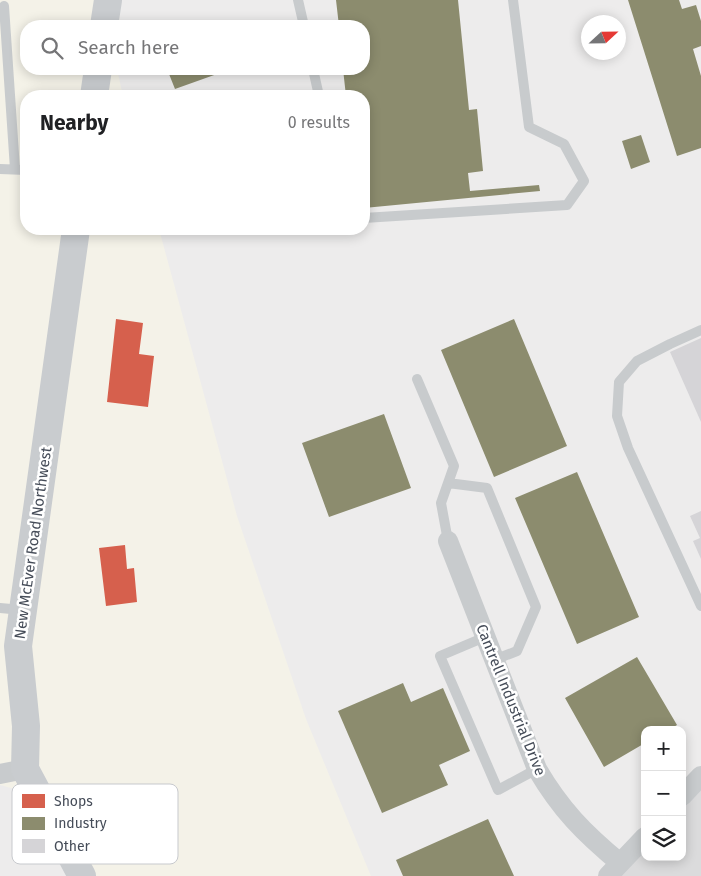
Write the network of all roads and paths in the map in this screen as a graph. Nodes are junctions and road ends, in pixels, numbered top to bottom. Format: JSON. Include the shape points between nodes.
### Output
{"nodes":[{"id":1,"x":108,"y":0,"type":"edge"},
{"id":2,"x":298,"y":0,"type":"edge"},
{"id":3,"x":513,"y":0,"type":"edge"},
{"id":4,"x":4,"y":6,"type":"dead end"},
{"id":5,"x":105,"y":20,"type":"edge"},
{"id":6,"x":303,"y":20,"type":"edge"},
{"id":7,"x":97,"y":75,"type":"edge"},
{"id":8,"x":314,"y":75,"type":"edge"},
{"id":9,"x":95,"y":90,"type":"edge"},
{"id":10,"x":318,"y":90,"type":"edge"},
{"id":11,"x":0,"y":169,"type":"edge"},
{"id":12,"x":15,"y":169,"type":"junction"},
{"id":13,"x":20,"y":169,"type":"edge"},
{"id":14,"x":370,"y":218,"type":"edge"},
{"id":15,"x":75,"y":235,"type":"edge"},
{"id":16,"x":701,"y":330,"type":"edge"},
{"id":17,"x":417,"y":379,"type":"dead end"},
{"id":18,"x":448,"y":483,"type":"junction"},
{"id":19,"x":448,"y":541,"type":"joint"},
{"id":20,"x":701,"y":606,"type":"edge"},
{"id":21,"x":12,"y":609,"type":"edge"},
{"id":22,"x":485,"y":637,"type":"junction"},
{"id":23,"x":494,"y":660,"type":"junction"},
{"id":24,"x":537,"y":769,"type":"junction"},
{"id":25,"x":13,"y":771,"type":"edge"},
{"id":26,"x":701,"y":776,"type":"edge"},
{"id":27,"x":22,"y":784,"type":"edge"},
{"id":28,"x":686,"y":792,"type":"edge"},
{"id":29,"x":641,"y":841,"type":"edge"},
{"id":30,"x":74,"y":864,"type":"edge"},
{"id":31,"x":614,"y":870,"type":"edge"},
{"id":32,"x":82,"y":876,"type":"edge"}],
"edges":[{"from":1,"to":5,"type":"street"},
{"from":2,"to":6,"type":"lane"},
{"from":3,"to":14,"type":"lane","via":[[530,127],[564,144],[584,180],[567,205]]},
{"from":4,"to":12,"type":"lane"},
{"from":7,"to":9,"type":"street"},
{"from":8,"to":10,"type":"lane"},
{"from":11,"to":12,"type":"lane"},
{"from":12,"to":13,"type":"lane"},
{"from":15,"to":21,"type":"street","name":"New McEver Road Northwest"},
{"from":16,"to":20,"type":"lane","via":[[637,361],[619,382],[617,416],[628,448]]},
{"from":17,"to":18,"type":"lane","via":[[454,466]]},
{"from":18,"to":19,"type":"lane","via":[[441,503]]},
{"from":18,"to":23,"type":"lane","via":[[487,488],[536,607],[517,651]]},
{"from":19,"to":22,"type":"street","name":"Cantrell Industrial Drive"},
{"from":21,"to":25,"type":"street","name":"New McEver Road Northwest","via":[[26,726]]},
{"from":22,"to":23,"type":"street","name":"Cantrell Industrial Drive"},
{"from":22,"to":24,"type":"lane","via":[[440,656],[498,790]]},
{"from":23,"to":24,"type":"street","name":"Cantrell Industrial Drive"},
{"from":24,"to":31,"type":"street","name":"Cantrell Industrial Drive","via":[[552,794],[594,841]]},
{"from":25,"to":27,"type":"street","name":"New McEver Road Northwest"},
{"from":26,"to":28,"type":"street"},
{"from":29,"to":31,"type":"street"},
{"from":30,"to":32,"type":"street","name":"New McEver Road Northwest"}]}
